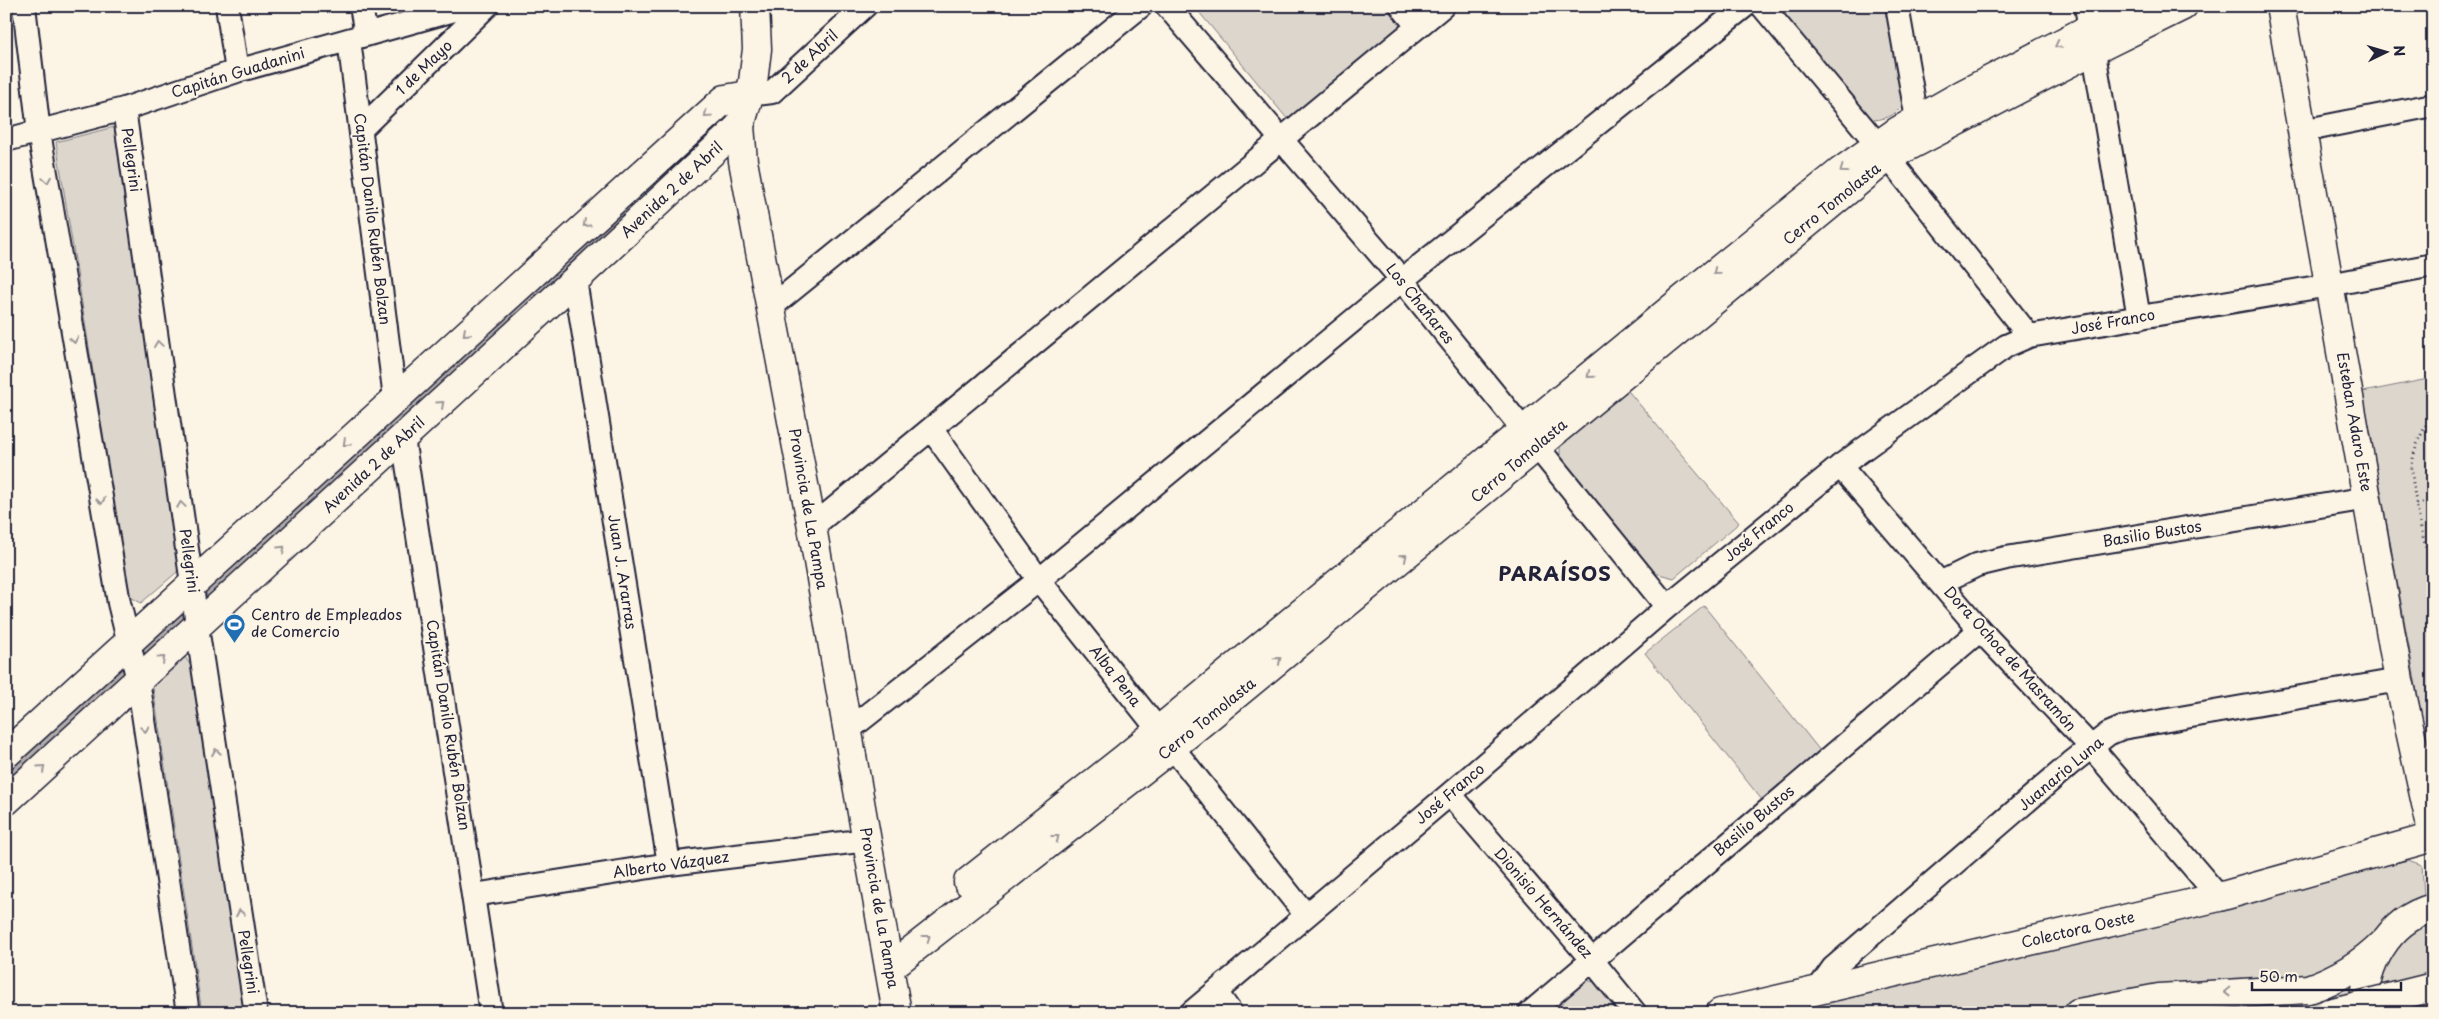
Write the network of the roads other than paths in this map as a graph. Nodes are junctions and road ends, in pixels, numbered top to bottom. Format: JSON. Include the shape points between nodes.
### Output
{"nodes":[{"id":1,"x":24,"y":6,"type":"edge"},
{"id":2,"x":227,"y":6,"type":"edge"},
{"id":3,"x":361,"y":6,"type":"edge"},
{"id":4,"x":469,"y":6,"type":"edge"},
{"id":5,"x":487,"y":6,"type":"edge"},
{"id":6,"x":755,"y":6,"type":"edge"},
{"id":7,"x":865,"y":6,"type":"edge"},
{"id":8,"x":1141,"y":6,"type":"edge"},
{"id":9,"x":1167,"y":6,"type":"edge"},
{"id":10,"x":1401,"y":6,"type":"edge"},
{"id":11,"x":1443,"y":6,"type":"edge"},
{"id":12,"x":1745,"y":6,"type":"edge"},
{"id":13,"x":1762,"y":6,"type":"edge"},
{"id":14,"x":1897,"y":6,"type":"edge"},
{"id":15,"x":2133,"y":6,"type":"edge"},
{"id":16,"x":2183,"y":6,"type":"edge"},
{"id":17,"x":2280,"y":6,"type":"edge"},
{"id":18,"x":1418,"y":27,"type":"junction"},
{"id":19,"x":2090,"y":28,"type":"edge"},
{"id":20,"x":358,"y":37,"type":"junction"},
{"id":21,"x":237,"y":71,"type":"junction"},
{"id":22,"x":749,"y":95,"type":"junction"},
{"id":23,"x":2433,"y":105,"type":"edge"},
{"id":24,"x":124,"y":109,"type":"junction"},
{"id":25,"x":740,"y":126,"type":"junction"},
{"id":26,"x":361,"y":129,"type":"junction"},
{"id":27,"x":1919,"y":130,"type":"junction"},
{"id":28,"x":2302,"y":131,"type":"junction"},
{"id":29,"x":39,"y":132,"type":"junction"},
{"id":30,"x":6,"y":140,"type":"edge"},
{"id":31,"x":1281,"y":142,"type":"junction"},
{"id":32,"x":1883,"y":151,"type":"junction"},
{"id":33,"x":2433,"y":265,"type":"edge"},
{"id":34,"x":576,"y":280,"type":"junction"},
{"id":35,"x":1402,"y":280,"type":"junction"},
{"id":36,"x":2329,"y":285,"type":"junction"},
{"id":37,"x":770,"y":308,"type":"junction"},
{"id":38,"x":2139,"y":318,"type":"junction"},
{"id":39,"x":2030,"y":336,"type":"junction"},
{"id":40,"x":395,"y":398,"type":"junction"},
{"id":41,"x":932,"y":430,"type":"junction"},
{"id":42,"x":403,"y":438,"type":"junction"},
{"id":43,"x":1530,"y":439,"type":"junction"},
{"id":44,"x":1840,"y":466,"type":"junction"},
{"id":45,"x":2368,"y":498,"type":"junction"},
{"id":46,"x":812,"y":527,"type":"junction"},
{"id":47,"x":1039,"y":580,"type":"junction"},
{"id":48,"x":1940,"y":583,"type":"junction"},
{"id":49,"x":192,"y":584,"type":"junction"},
{"id":50,"x":1668,"y":607,"type":"junction"},
{"id":51,"x":196,"y":628,"type":"junction"},
{"id":52,"x":1980,"y":630,"type":"junction"},
{"id":53,"x":130,"y":642,"type":"junction"},
{"id":54,"x":138,"y":680,"type":"junction"},
{"id":55,"x":2399,"y":680,"type":"junction"},
{"id":56,"x":847,"y":731,"type":"junction"},
{"id":57,"x":1165,"y":740,"type":"junction"},
{"id":58,"x":2091,"y":747,"type":"junction"},
{"id":59,"x":6,"y":754,"type":"edge"},
{"id":60,"x":1450,"y":794,"type":"junction"},
{"id":61,"x":6,"y":801,"type":"edge"},
{"id":62,"x":2433,"y":836,"type":"edge"},
{"id":63,"x":868,"y":840,"type":"junction"},
{"id":64,"x":669,"y":864,"type":"junction"},
{"id":65,"x":474,"y":895,"type":"junction"},
{"id":66,"x":2219,"y":897,"type":"junction"},
{"id":67,"x":2431,"y":904,"type":"edge"},
{"id":68,"x":1306,"y":915,"type":"junction"},
{"id":69,"x":2384,"y":942,"type":"junction"},
{"id":70,"x":887,"y":958,"type":"junction"},
{"id":71,"x":1591,"y":959,"type":"junction"},
{"id":72,"x":2433,"y":987,"type":"edge"},
{"id":73,"x":1216,"y":992,"type":"junction"},
{"id":74,"x":1816,"y":992,"type":"junction"},
{"id":75,"x":188,"y":1013,"type":"edge"},
{"id":76,"x":256,"y":1013,"type":"edge"},
{"id":77,"x":491,"y":1013,"type":"edge"},
{"id":78,"x":897,"y":1013,"type":"edge"},
{"id":79,"x":1191,"y":1013,"type":"edge"},
{"id":80,"x":1232,"y":1013,"type":"edge"},
{"id":81,"x":1530,"y":1013,"type":"edge"},
{"id":82,"x":1634,"y":1013,"type":"edge"},
{"id":83,"x":1720,"y":1013,"type":"edge"},
{"id":84,"x":2078,"y":1013,"type":"edge"},
{"id":85,"x":2329,"y":1013,"type":"edge"},
{"id":86,"x":2364,"y":1013,"type":"edge"}],
"edges":[{"from":1,"to":29,"type":"street"},
{"from":2,"to":21,"type":"street"},
{"from":3,"to":20,"type":"street","name":"Capitán Danilo Rubén Bolzan"},
{"from":4,"to":20,"type":"street","name":"Capitán Guadanini"},
{"from":5,"to":26,"type":"street","name":"1 de Mayo"},
{"from":6,"to":22,"type":"main road","name":"Provincia de La Pampa","via":[[757,49]]},
{"from":7,"to":22,"type":"street","name":"2 de Abril","via":[[772,92]]},
{"from":8,"to":37,"type":"street"},
{"from":9,"to":31,"type":"street","name":"Los Chañares"},
{"from":10,"to":18,"type":"street"},
{"from":11,"to":18,"type":"street"},
{"from":12,"to":35,"type":"street"},
{"from":13,"to":32,"type":"street"},
{"from":14,"to":27,"type":"street"},
{"from":15,"to":19,"type":"main road","name":"Cerro Tomolasta"},
{"from":16,"to":19,"type":"main road","name":"Cerro Tomolasta"},
{"from":17,"to":28,"type":"main road","name":"Esteban Adaro Este"},
{"from":18,"to":31,"type":"street"},
{"from":19,"to":27,"type":"main road","name":"Cerro Tomolasta"},
{"from":19,"to":38,"type":"street"},
{"from":20,"to":21,"type":"street","name":"Capitán Guadanini"},
{"from":20,"to":26,"type":"street","name":"Capitán Danilo Rubén Bolzan"},
{"from":21,"to":24,"type":"street","name":"Capitán Guadanini"},
{"from":22,"to":25,"type":"main road","name":"Provincia de La Pampa"},
{"from":22,"to":40,"type":"main road","name":"Avenida 2 de Abril","one_way":true,"via":[[725,99]]},
{"from":23,"to":28,"type":"street"},
{"from":24,"to":29,"type":"street","name":"Capitán Guadanini"},
{"from":49,"to":24,"type":"street","name":"Pellegrini","one_way":true},
{"from":25,"to":34,"type":"main road","name":"Avenida 2 de Abril"},
{"from":25,"to":37,"type":"main road","name":"Provincia de La Pampa","via":[[743,160]]},
{"from":26,"to":40,"type":"street","name":"Capitán Danilo Rubén Bolzan"},
{"from":27,"to":32,"type":"main road","name":"Cerro Tomolasta"},
{"from":28,"to":36,"type":"main road","name":"Esteban Adaro Este"},
{"from":29,"to":30,"type":"street","name":"Capitán Guadanini"},
{"from":29,"to":53,"type":"street","one_way":true,"via":[[119,603]]},
{"from":31,"to":35,"type":"street","name":"Los Chañares"},
{"from":31,"to":41,"type":"street"},
{"from":32,"to":39,"type":"street"},
{"from":32,"to":43,"type":"main road","name":"Cerro Tomolasta"},
{"from":33,"to":36,"type":"street","name":"José Franco"},
{"from":42,"to":34,"type":"main road","name":"Avenida 2 de Abril","one_way":true},
{"from":34,"to":64,"type":"street","name":"Juan J. Ararras"},
{"from":35,"to":43,"type":"street","name":"Los Chañares"},
{"from":35,"to":47,"type":"street"},
{"from":36,"to":38,"type":"street","name":"José Franco"},
{"from":36,"to":45,"type":"main road","name":"Esteban Adaro Este"},
{"from":37,"to":46,"type":"main road","name":"Provincia de La Pampa"},
{"from":38,"to":39,"type":"street","name":"José Franco"},
{"from":39,"to":44,"type":"street","name":"José Franco","via":[[2006,346]]},
{"from":40,"to":49,"type":"main road","name":"Avenida 2 de Abril","one_way":true},
{"from":41,"to":46,"type":"street"},
{"from":41,"to":47,"type":"street","name":"Alba Pena"},
{"from":51,"to":42,"type":"main road","name":"Avenida 2 de Abril","one_way":true},
{"from":42,"to":65,"type":"street","name":"Capitán Danilo Rubén Bolzan"},
{"from":43,"to":50,"type":"street","name":"Los Chañares"},
{"from":43,"to":57,"type":"main road","name":"Cerro Tomolasta"},
{"from":44,"to":48,"type":"street","name":"Dora Ochoa de Masramón"},
{"from":44,"to":50,"type":"street","name":"José Franco"},
{"from":45,"to":48,"type":"street","name":"Basilio Bustos","via":[[2006,558],[1977,566]]},
{"from":45,"to":55,"type":"main road","name":"Esteban Adaro Este"},
{"from":46,"to":56,"type":"main road","name":"Provincia de La Pampa"},
{"from":47,"to":56,"type":"street"},
{"from":47,"to":57,"type":"street","name":"Alba Pena"},
{"from":48,"to":52,"type":"street","name":"Dora Ochoa de Masramón"},
{"from":49,"to":51,"type":"street","name":"Pellegrini"},
{"from":49,"to":53,"type":"main road","name":"Avenida 2 de Abril"},
{"from":50,"to":60,"type":"street","name":"José Franco"},
{"from":54,"to":51,"type":"main road","name":"Avenida 2 de Abril","one_way":true},
{"from":76,"to":51,"type":"street","name":"Pellegrini","one_way":true},
{"from":52,"to":58,"type":"street","name":"Dora Ochoa de Masramón"},
{"from":52,"to":71,"type":"street","name":"Basilio Bustos"},
{"from":53,"to":54,"type":"street"},
{"from":53,"to":59,"type":"main road","name":"Avenida 2 de Abril"},
{"from":61,"to":54,"type":"main road","name":"Avenida 2 de Abril","one_way":true},
{"from":54,"to":75,"type":"street","one_way":true},
{"from":55,"to":58,"type":"street","name":"Juanario Luna","via":[[2122,728]]},
{"from":55,"to":62,"type":"main road","name":"Esteban Adaro Este"},
{"from":56,"to":63,"type":"main road","name":"Provincia de La Pampa"},
{"from":57,"to":68,"type":"street","name":"Alba Pena"},
{"from":57,"to":70,"type":"main road","name":"Cerro Tomolasta"},
{"from":58,"to":66,"type":"street","name":"Dora Ochoa de Masramón"},
{"from":58,"to":74,"type":"street","name":"Juanario Luna","via":[[1833,968]]},
{"from":60,"to":68,"type":"street","name":"José Franco"},
{"from":60,"to":71,"type":"street","name":"Dionisio Hernández"},
{"from":62,"to":66,"type":"main road","name":"Colectora Oeste"},
{"from":63,"to":64,"type":"street","name":"Alberto Vázquez"},
{"from":63,"to":70,"type":"main road","name":"Provincia de La Pampa"},
{"from":64,"to":65,"type":"street","name":"Alberto Vázquez"},
{"from":65,"to":77,"type":"street","name":"Capitán Danilo Rubén Bolzan"},
{"from":66,"to":74,"type":"main road","name":"Colectora Oeste"},
{"from":67,"to":69,"type":"main road"},
{"from":68,"to":73,"type":"street","name":"José Franco"},
{"from":69,"to":84,"type":"main road","one_way":true,"via":[[2353,968],[2331,981],[2308,988],[2159,998]]},
{"from":69,"to":86,"type":"main road","via":[[2365,987]]},
{"from":70,"to":78,"type":"main road","name":"Provincia de La Pampa"},
{"from":71,"to":81,"type":"street","name":"Basilio Bustos"},
{"from":71,"to":82,"type":"street","name":"Dionisio Hernández"},
{"from":72,"to":85,"type":"main road","bridge":true},
{"from":73,"to":79,"type":"street","name":"José Franco"},
{"from":73,"to":80,"type":"street"},
{"from":74,"to":83,"type":"main road","name":"Colectora Oeste"}]}
